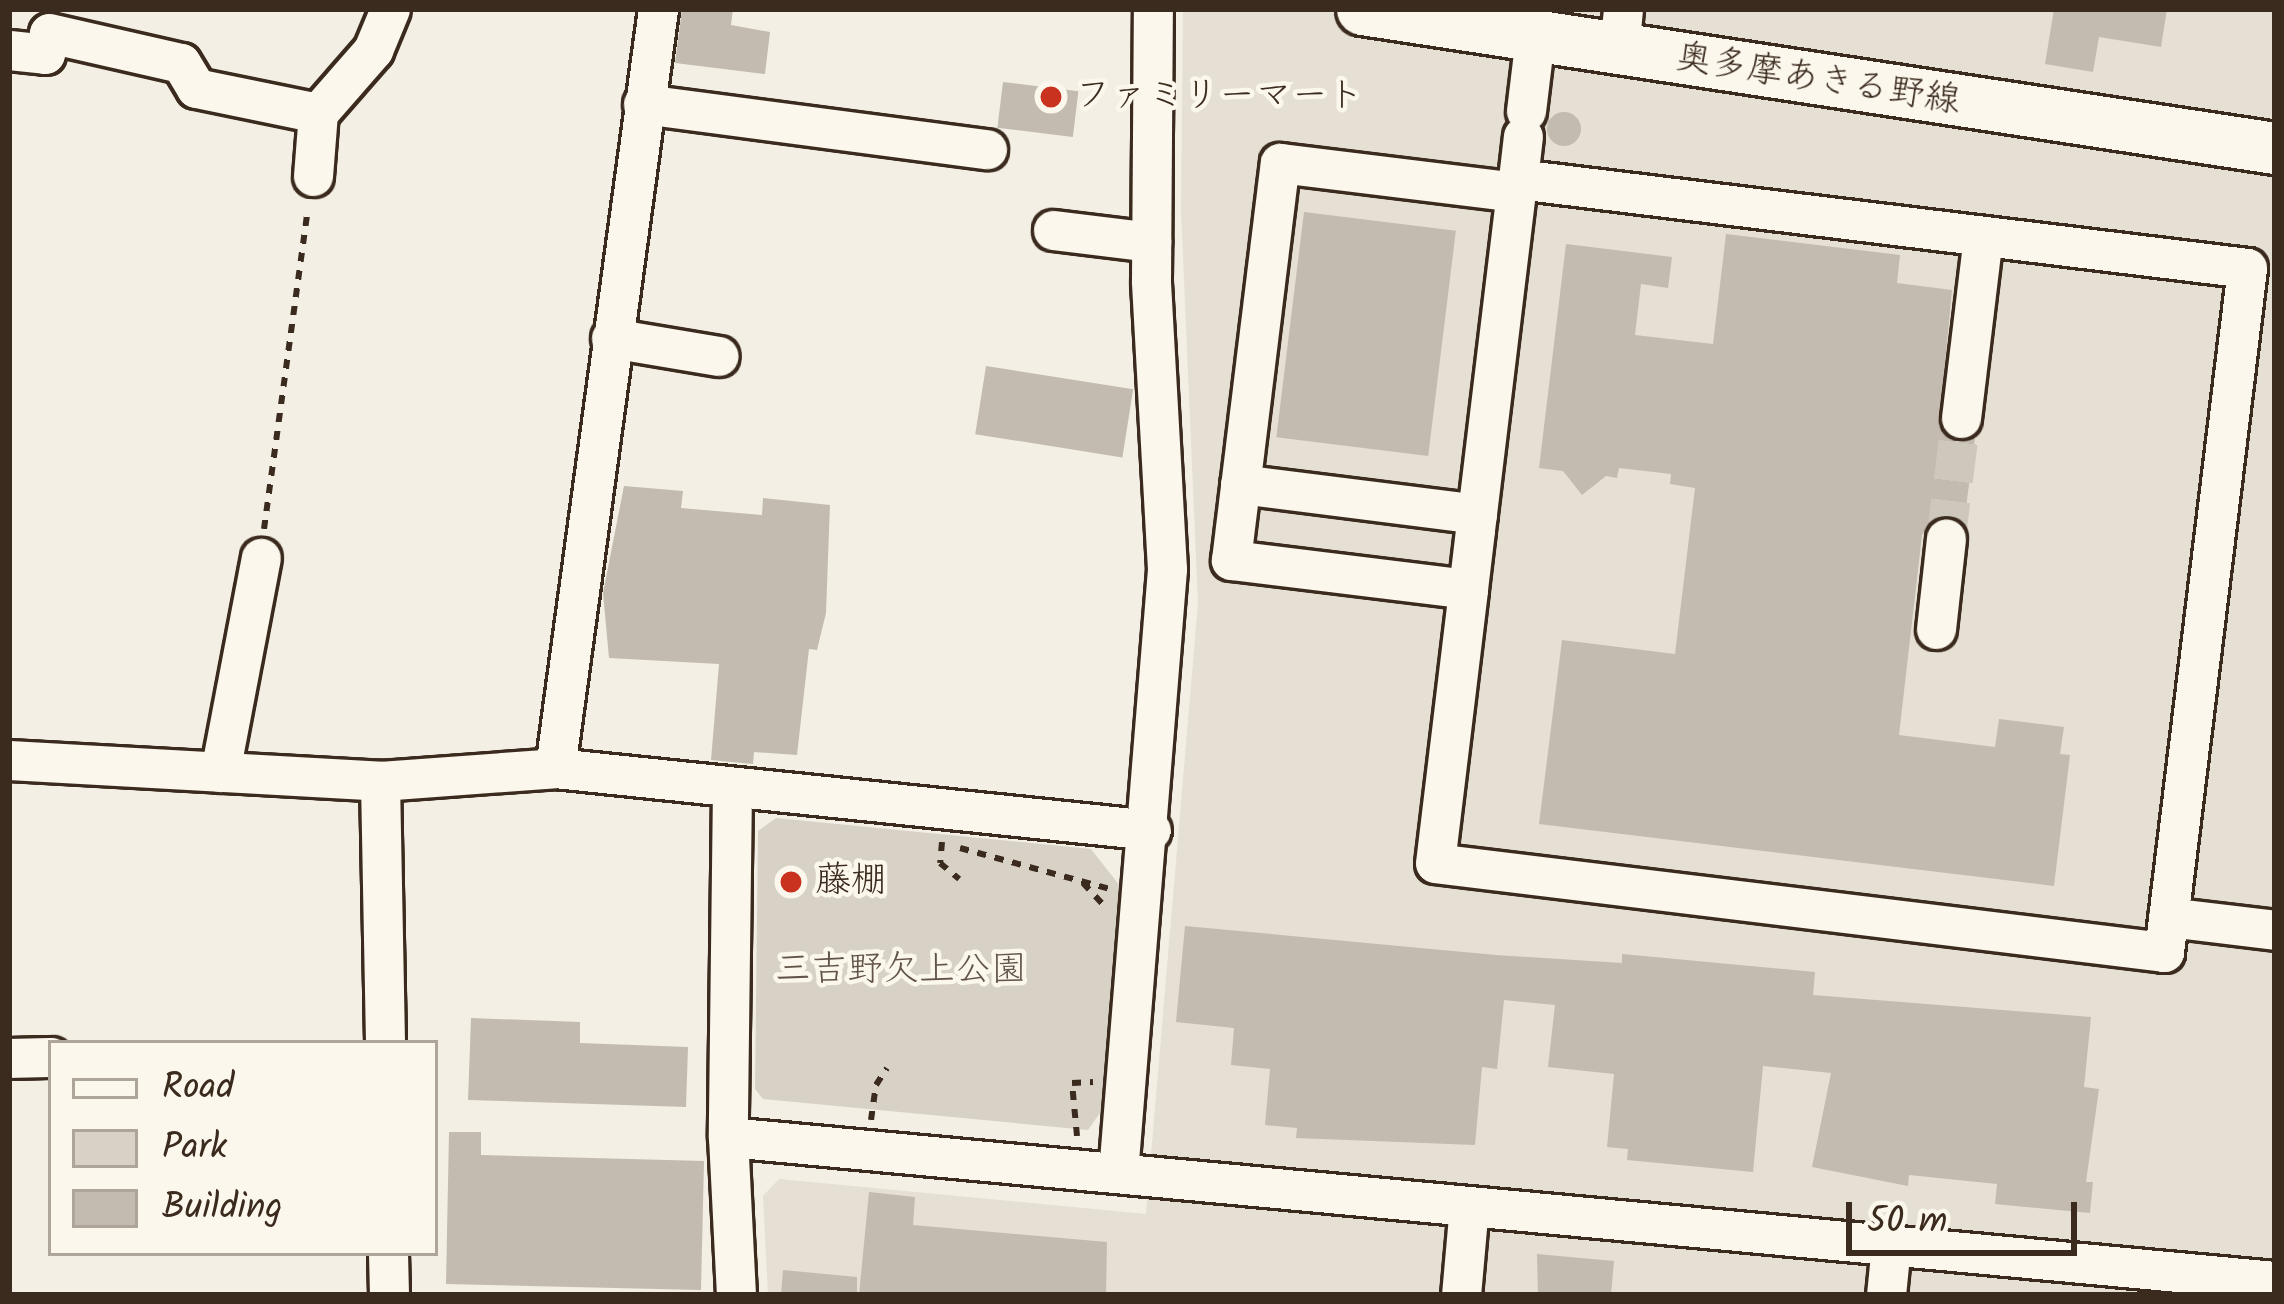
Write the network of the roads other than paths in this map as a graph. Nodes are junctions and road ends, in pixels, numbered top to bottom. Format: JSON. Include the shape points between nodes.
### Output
{"nodes":[{"id":1,"x":389,"y":9,"type":"edge"},
{"id":2,"x":658,"y":9,"type":"edge"},
{"id":3,"x":1153,"y":9,"type":"edge"},
{"id":4,"x":1362,"y":9,"type":"edge"},
{"id":5,"x":51,"y":21,"type":"edge"},
{"id":6,"x":1621,"y":29,"type":"edge"},
{"id":7,"x":1535,"y":37,"type":"junction"},
{"id":8,"x":9,"y":50,"type":"edge"},
{"id":9,"x":643,"y":104,"type":"junction"},
{"id":10,"x":318,"y":113,"type":"junction"},
{"id":11,"x":2275,"y":148,"type":"edge"},
{"id":12,"x":987,"y":149,"type":"dead end"},
{"id":13,"x":313,"y":176,"type":"road end"},
{"id":14,"x":1517,"y":185,"type":"junction"},
{"id":15,"x":1053,"y":230,"type":"dead end"},
{"id":16,"x":1983,"y":236,"type":"junction"},
{"id":17,"x":1150,"y":242,"type":"junction"},
{"id":18,"x":611,"y":338,"type":"junction"},
{"id":19,"x":719,"y":356,"type":"dead end"},
{"id":20,"x":1961,"y":418,"type":"tunnel mouth"},
{"id":21,"x":1240,"y":484,"type":"junction"},
{"id":22,"x":1477,"y":514,"type":"junction"},
{"id":23,"x":1946,"y":538,"type":"tunnel mouth"},
{"id":24,"x":261,"y":557,"type":"road end"},
{"id":25,"x":1468,"y":589,"type":"junction"},
{"id":26,"x":1936,"y":629,"type":"dead end"},
{"id":27,"x":9,"y":760,"type":"edge"},
{"id":28,"x":555,"y":768,"type":"junction"},
{"id":29,"x":220,"y":772,"type":"junction"},
{"id":30,"x":380,"y":781,"type":"junction"},
{"id":31,"x":732,"y":787,"type":"junction"},
{"id":32,"x":1151,"y":830,"type":"junction"},
{"id":33,"x":2168,"y":917,"type":"junction"},
{"id":34,"x":2275,"y":930,"type":"edge"},
{"id":35,"x":385,"y":1040,"type":"edge"},
{"id":36,"x":48,"y":1057,"type":"edge"},
{"id":37,"x":9,"y":1058,"type":"edge"},
{"id":38,"x":728,"y":1136,"type":"junction"},
{"id":39,"x":1118,"y":1173,"type":"junction"},
{"id":40,"x":1469,"y":1206,"type":"junction"},
{"id":41,"x":1891,"y":1245,"type":"junction"},
{"id":42,"x":388,"y":1256,"type":"edge"},
{"id":43,"x":2275,"y":1281,"type":"edge"},
{"id":44,"x":389,"y":1295,"type":"edge"},
{"id":45,"x":736,"y":1295,"type":"edge"},
{"id":46,"x":1461,"y":1295,"type":"edge"},
{"id":47,"x":1886,"y":1295,"type":"edge"}],
"edges":[{"from":1,"to":10,"type":"street","via":[[373,50]]},
{"from":2,"to":9,"type":"street"},
{"from":3,"to":17,"type":"street"},
{"from":4,"to":7,"type":"main road","name":"奥多摩あきる野線"},
{"from":5,"to":8,"type":"street","via":[[45,54]]},
{"from":5,"to":10,"type":"street","via":[[181,63],[196,88]]},
{"from":6,"to":7,"type":"main road","name":"奥多摩あきる野線"},
{"from":6,"to":11,"type":"main road","name":"奥多摩あきる野線"},
{"from":7,"to":14,"type":"street"},
{"from":9,"to":12,"type":"street"},
{"from":9,"to":18,"type":"street"},
{"from":10,"to":13,"type":"street"},
{"from":14,"to":16,"type":"street"},
{"from":14,"to":21,"type":"street","via":[[1280,163]]},
{"from":14,"to":22,"type":"street"},
{"from":15,"to":17,"type":"street"},
{"from":16,"to":20,"type":"street"},
{"from":16,"to":33,"type":"street","via":[[2247,268]]},
{"from":17,"to":32,"type":"street","via":[[1167,569]]},
{"from":18,"to":19,"type":"street"},
{"from":18,"to":28,"type":"street","via":[[575,666]]},
{"from":21,"to":22,"type":"street"},
{"from":21,"to":25,"type":"street","via":[[1231,560]]},
{"from":22,"to":25,"type":"street"},
{"from":23,"to":26,"type":"street"},
{"from":24,"to":29,"type":"street"},
{"from":25,"to":33,"type":"street","via":[[1435,863],[2164,952]]},
{"from":27,"to":29,"type":"street"},
{"from":28,"to":30,"type":"street"},
{"from":28,"to":31,"type":"street"},
{"from":29,"to":30,"type":"street"},
{"from":30,"to":35,"type":"street"},
{"from":31,"to":32,"type":"street"},
{"from":31,"to":38,"type":"street"},
{"from":32,"to":39,"type":"street"},
{"from":33,"to":34,"type":"street"},
{"from":36,"to":37,"type":"street"},
{"from":38,"to":39,"type":"street"},
{"from":38,"to":45,"type":"street"},
{"from":39,"to":40,"type":"street"},
{"from":40,"to":41,"type":"street"},
{"from":40,"to":46,"type":"street"},
{"from":41,"to":43,"type":"street"},
{"from":41,"to":47,"type":"street"},
{"from":42,"to":44,"type":"street"}]}
